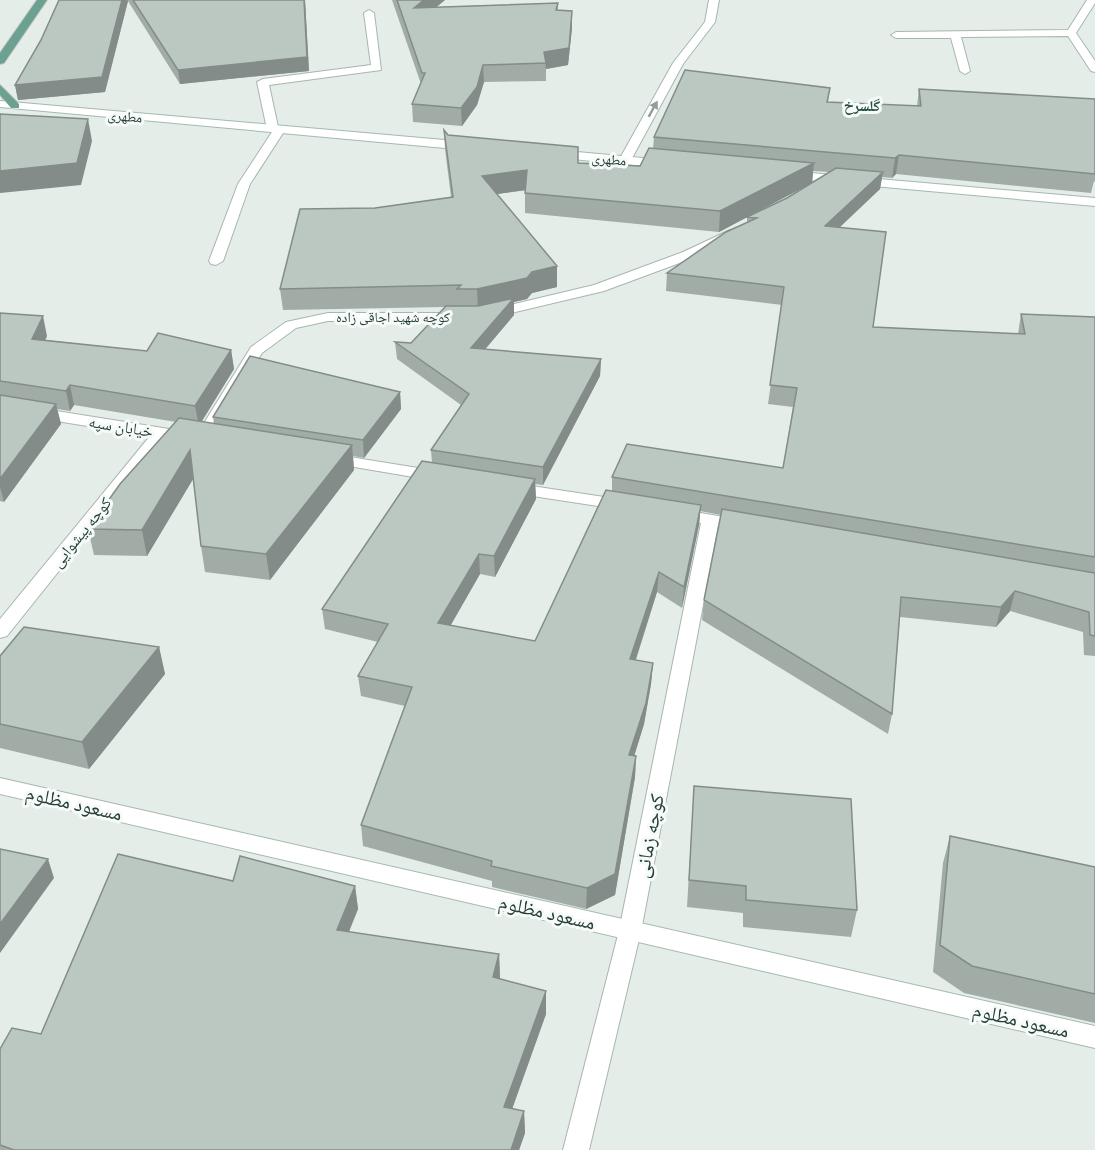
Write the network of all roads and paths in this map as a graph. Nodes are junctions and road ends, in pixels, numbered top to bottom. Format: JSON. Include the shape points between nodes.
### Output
{"nodes":[{"id":1,"x":42,"y":0,"type":"edge"},
{"id":2,"x":714,"y":0,"type":"edge"},
{"id":3,"x":1092,"y":0,"type":"edge"},
{"id":4,"x":369,"y":13,"type":"dead end"},
{"id":5,"x":1071,"y":33,"type":"junction"},
{"id":6,"x":956,"y":34,"type":"junction"},
{"id":7,"x":896,"y":35,"type":"dead end"},
{"id":8,"x":0,"y":61,"type":"edge"},
{"id":9,"x":1095,"y":69,"type":"edge"},
{"id":10,"x":965,"y":71,"type":"dead end"},
{"id":11,"x":0,"y":88,"type":"edge"},
{"id":12,"x":0,"y":104,"type":"edge"},
{"id":13,"x":15,"y":106,"type":"junction"},
{"id":14,"x":276,"y":129,"type":"junction"},
{"id":15,"x":482,"y":148,"type":"edge"},
{"id":16,"x":541,"y":153,"type":"edge"},
{"id":17,"x":625,"y":160,"type":"junction"},
{"id":18,"x":682,"y":166,"type":"edge"},
{"id":19,"x":773,"y":174,"type":"edge"},
{"id":20,"x":830,"y":179,"type":"junction"},
{"id":21,"x":810,"y":191,"type":"edge"},
{"id":22,"x":1095,"y":202,"type":"edge"},
{"id":23,"x":748,"y":225,"type":"edge"},
{"id":24,"x":216,"y":261,"type":"dead end"},
{"id":25,"x":0,"y":408,"type":"edge"},
{"id":26,"x":161,"y":433,"type":"junction"},
{"id":27,"x":208,"y":440,"type":"joint"},
{"id":28,"x":309,"y":456,"type":"edge"},
{"id":29,"x":451,"y":478,"type":"edge"},
{"id":30,"x":498,"y":486,"type":"edge"},
{"id":31,"x":640,"y":508,"type":"edge"},
{"id":32,"x":664,"y":512,"type":"edge"},
{"id":33,"x":711,"y":519,"type":"junction"},
{"id":34,"x":758,"y":527,"type":"edge"},
{"id":35,"x":0,"y":632,"type":"edge"},
{"id":36,"x":0,"y":786,"type":"edge"},
{"id":37,"x":630,"y":931,"type":"junction"},
{"id":38,"x":1095,"y":1037,"type":"edge"},
{"id":39,"x":576,"y":1150,"type":"edge"}],
"edges":[{"from":1,"to":8,"type":"main road"},
{"from":17,"to":2,"type":"street","one_way":true,"via":[[678,63],[710,22]]},
{"from":3,"to":5,"type":"street"},
{"from":4,"to":14,"type":"street","via":[[377,68],[263,82]]},
{"from":5,"to":6,"type":"street"},
{"from":5,"to":9,"type":"street"},
{"from":6,"to":7,"type":"street"},
{"from":6,"to":10,"type":"street"},
{"from":11,"to":13,"type":"main road"},
{"from":12,"to":13,"type":"street","name":"مطهری"},
{"from":13,"to":14,"type":"street","name":"مطهری"},
{"from":14,"to":15,"type":"street","name":"مطهری"},
{"from":14,"to":24,"type":"street","via":[[244,184]]},
{"from":16,"to":17,"type":"street","name":"مطهری"},
{"from":17,"to":18,"type":"street","name":"مطهری"},
{"from":19,"to":20,"type":"street"},
{"from":20,"to":21,"type":"street"},
{"from":20,"to":22,"type":"street"},
{"from":23,"to":27,"type":"street","name":"کوچه شهید اجاقی زاده","via":[[688,255],[599,288],[478,317],[328,317],[291,325],[256,350]]},
{"from":25,"to":26,"type":"street","name":"خیابان سپه"},
{"from":26,"to":27,"type":"street","name":"خیابان سپه"},
{"from":26,"to":35,"type":"street","name":"کوچه پیشوایی"},
{"from":28,"to":29,"type":"street"},
{"from":30,"to":31,"type":"street"},
{"from":32,"to":33,"type":"street"},
{"from":33,"to":34,"type":"street"},
{"from":33,"to":37,"type":"street","name":"کوچه زمانی"},
{"from":36,"to":37,"type":"street","name":"مسعود مظلوم"},
{"from":37,"to":38,"type":"street","name":"مسعود مظلوم"},
{"from":37,"to":39,"type":"street","name":"کوچه زمانی"}]}
